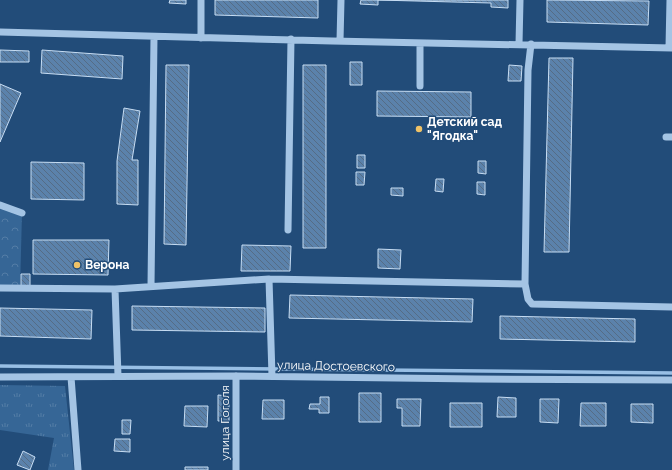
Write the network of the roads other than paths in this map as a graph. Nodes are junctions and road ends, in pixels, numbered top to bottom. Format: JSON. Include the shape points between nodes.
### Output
{"nodes":[{"id":1,"x":201,"y":0,"type":"edge"},
{"id":2,"x":341,"y":0,"type":"edge"},
{"id":3,"x":520,"y":0,"type":"edge"},
{"id":4,"x":670,"y":0,"type":"edge"},
{"id":5,"x":0,"y":32,"type":"edge"},
{"id":6,"x":154,"y":37,"type":"junction"},
{"id":7,"x":201,"y":38,"type":"junction"},
{"id":8,"x":292,"y":40,"type":"junction"},
{"id":9,"x":340,"y":41,"type":"junction"},
{"id":10,"x":420,"y":43,"type":"junction"},
{"id":11,"x":519,"y":44,"type":"junction"},
{"id":12,"x":531,"y":44,"type":"junction"},
{"id":13,"x":670,"y":48,"type":"edge"},
{"id":14,"x":420,"y":86,"type":"dead end"},
{"id":15,"x":0,"y":205,"type":"edge"},
{"id":16,"x":22,"y":213,"type":"dead end"},
{"id":17,"x":288,"y":230,"type":"dead end"},
{"id":18,"x":269,"y":279,"type":"junction"},
{"id":19,"x":525,"y":284,"type":"junction"},
{"id":20,"x":152,"y":286,"type":"junction"},
{"id":21,"x":0,"y":288,"type":"edge"},
{"id":22,"x":114,"y":289,"type":"junction"},
{"id":23,"x":672,"y":307,"type":"edge"},
{"id":24,"x":118,"y":376,"type":"junction"},
{"id":25,"x":236,"y":376,"type":"junction"},
{"id":26,"x":272,"y":376,"type":"junction"},
{"id":27,"x":0,"y":377,"type":"edge"},
{"id":28,"x":71,"y":377,"type":"junction"},
{"id":29,"x":672,"y":380,"type":"edge"},
{"id":30,"x":78,"y":470,"type":"edge"},
{"id":31,"x":236,"y":470,"type":"edge"}],
"edges":[{"from":1,"to":7,"type":"street"},
{"from":2,"to":9,"type":"street"},
{"from":3,"to":11,"type":"street"},
{"from":4,"to":13,"type":"street"},
{"from":5,"to":6,"type":"street"},
{"from":6,"to":7,"type":"street"},
{"from":6,"to":20,"type":"street"},
{"from":7,"to":8,"type":"street"},
{"from":8,"to":9,"type":"street"},
{"from":8,"to":17,"type":"street"},
{"from":9,"to":10,"type":"street"},
{"from":10,"to":11,"type":"street"},
{"from":10,"to":14,"type":"street"},
{"from":11,"to":12,"type":"street"},
{"from":12,"to":13,"type":"street"},
{"from":12,"to":19,"type":"street","via":[[528,70]]},
{"from":15,"to":16,"type":"street"},
{"from":18,"to":19,"type":"street"},
{"from":18,"to":20,"type":"street"},
{"from":18,"to":26,"type":"street"},
{"from":19,"to":23,"type":"street","via":[[528,299],[532,304]]},
{"from":20,"to":22,"type":"street"},
{"from":21,"to":22,"type":"street"},
{"from":22,"to":24,"type":"street"},
{"from":24,"to":25,"type":"street","name":"улица Достоевского"},
{"from":24,"to":28,"type":"street","name":"улица Достоевского"},
{"from":25,"to":26,"type":"street","name":"улица Достоевского"},
{"from":25,"to":31,"type":"street","name":"улица Гоголя"},
{"from":26,"to":29,"type":"street","name":"улица Достоевского"},
{"from":27,"to":28,"type":"street","name":"улица Достоевского"},
{"from":28,"to":30,"type":"street"}]}
